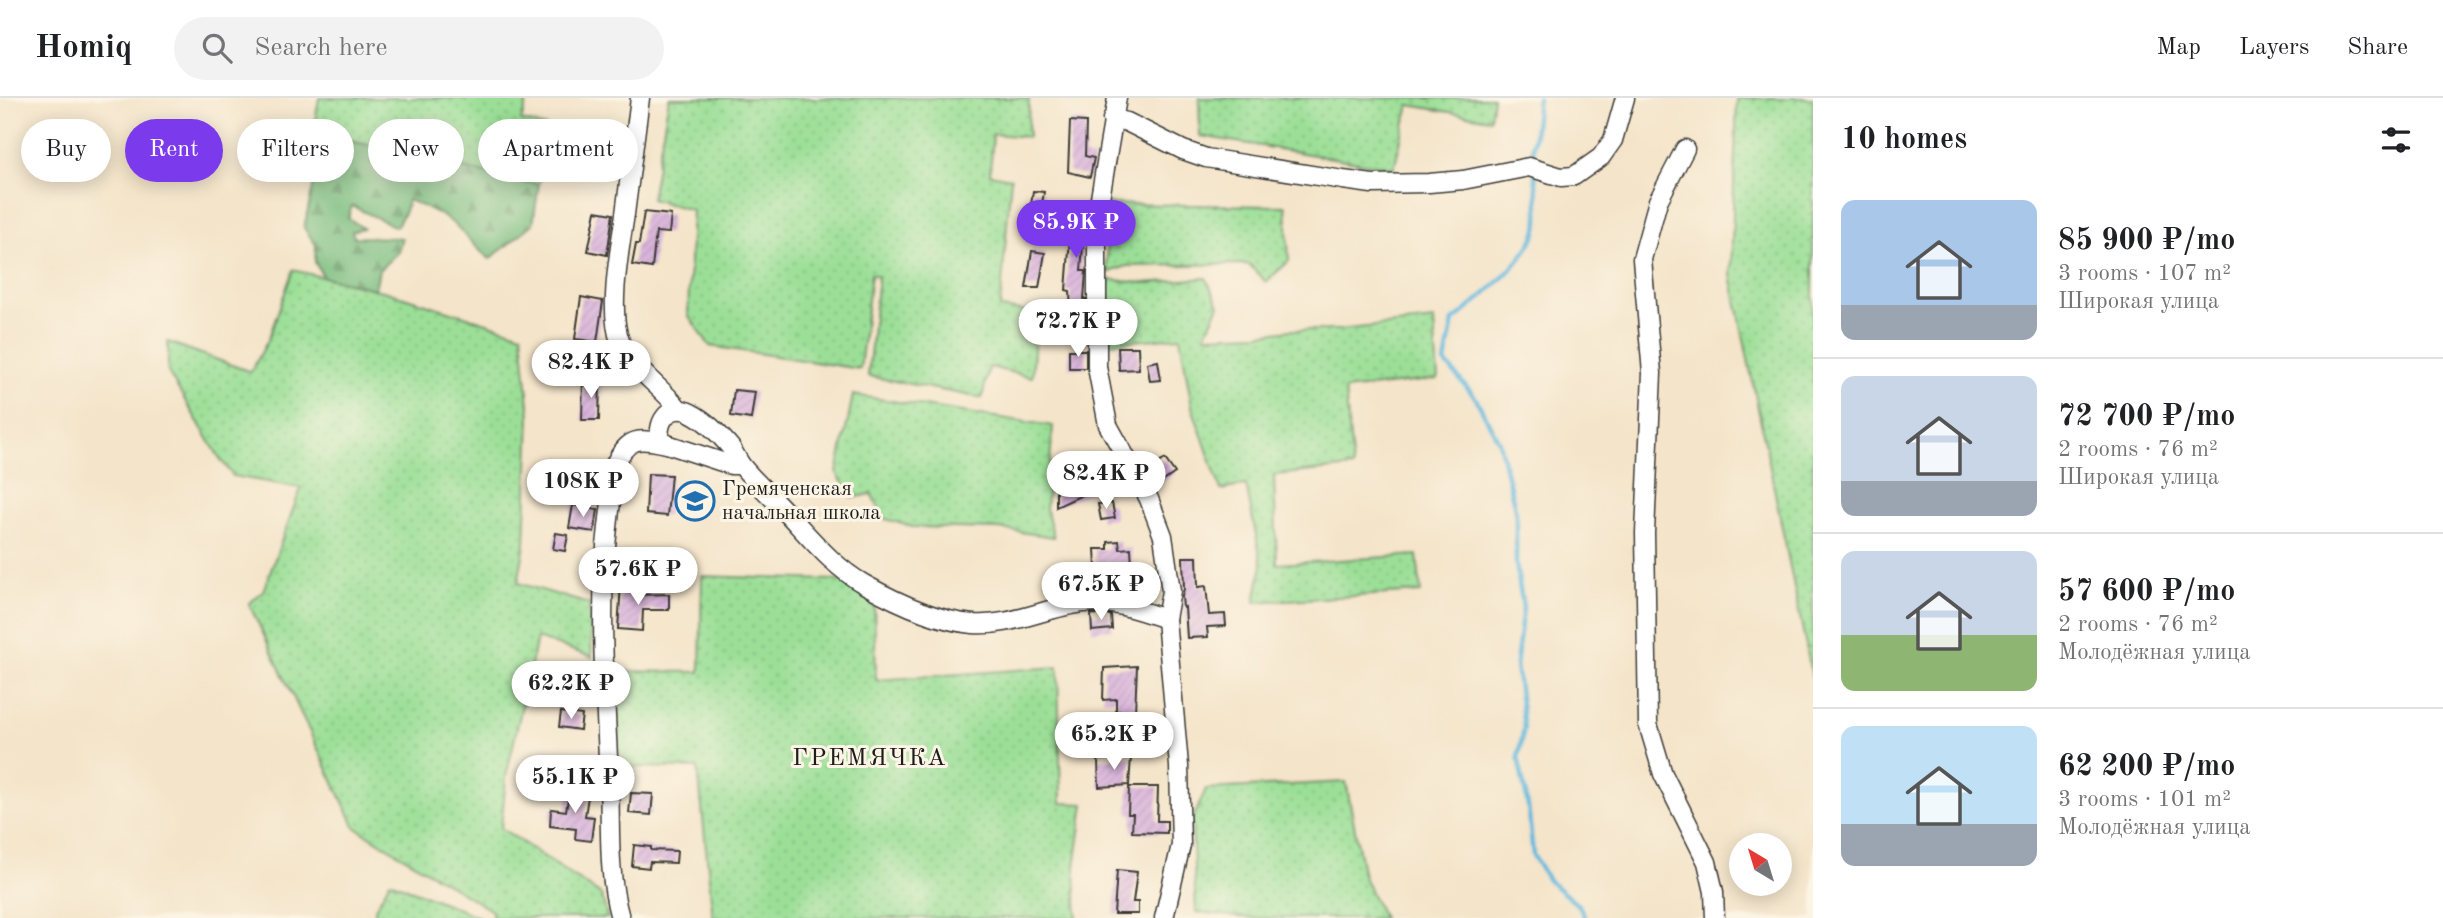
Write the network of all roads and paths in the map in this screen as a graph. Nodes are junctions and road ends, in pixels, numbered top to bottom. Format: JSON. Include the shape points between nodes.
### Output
{"nodes":[{"id":1,"x":640,"y":98,"type":"edge"},
{"id":2,"x":1116,"y":98,"type":"edge"},
{"id":3,"x":1625,"y":98,"type":"edge"},
{"id":4,"x":1112,"y":119,"type":"junction"},
{"id":5,"x":1685,"y":149,"type":"dead end"},
{"id":6,"x":679,"y":410,"type":"junction"},
{"id":7,"x":667,"y":444,"type":"junction"},
{"id":8,"x":741,"y":466,"type":"junction"},
{"id":9,"x":1166,"y":619,"type":"junction"},
{"id":10,"x":620,"y":918,"type":"edge"},
{"id":11,"x":1164,"y":918,"type":"edge"},
{"id":12,"x":1715,"y":918,"type":"edge"}],
"edges":[{"from":1,"to":6,"type":"street","via":[[615,318],[620,342],[637,368],[665,391]]},
{"from":2,"to":4,"type":"street"},
{"from":3,"to":4,"type":"street","via":[[1613,140],[1601,157],[1574,176],[1561,177],[1529,167],[1429,183],[1372,184],[1206,158]]},
{"from":4,"to":9,"type":"street","via":[[1097,216],[1097,367],[1108,425],[1149,499],[1163,536],[1171,591]]},
{"from":5,"to":12,"type":"street","via":[[1658,201],[1642,259],[1652,373],[1645,533],[1648,724],[1663,774],[1707,862]]},
{"from":6,"to":7,"type":"street","via":[[661,420],[660,439]]},
{"from":6,"to":8,"type":"street","via":[[690,412],[707,426]]},
{"from":7,"to":8,"type":"street"},
{"from":7,"to":10,"type":"street","via":[[642,439],[621,452],[615,464],[604,569],[609,848]]},
{"from":8,"to":9,"type":"street","via":[[846,571],[920,610],[974,624],[1003,622],[1083,603],[1130,607]]},
{"from":9,"to":11,"type":"street","via":[[1181,845]]}]}
